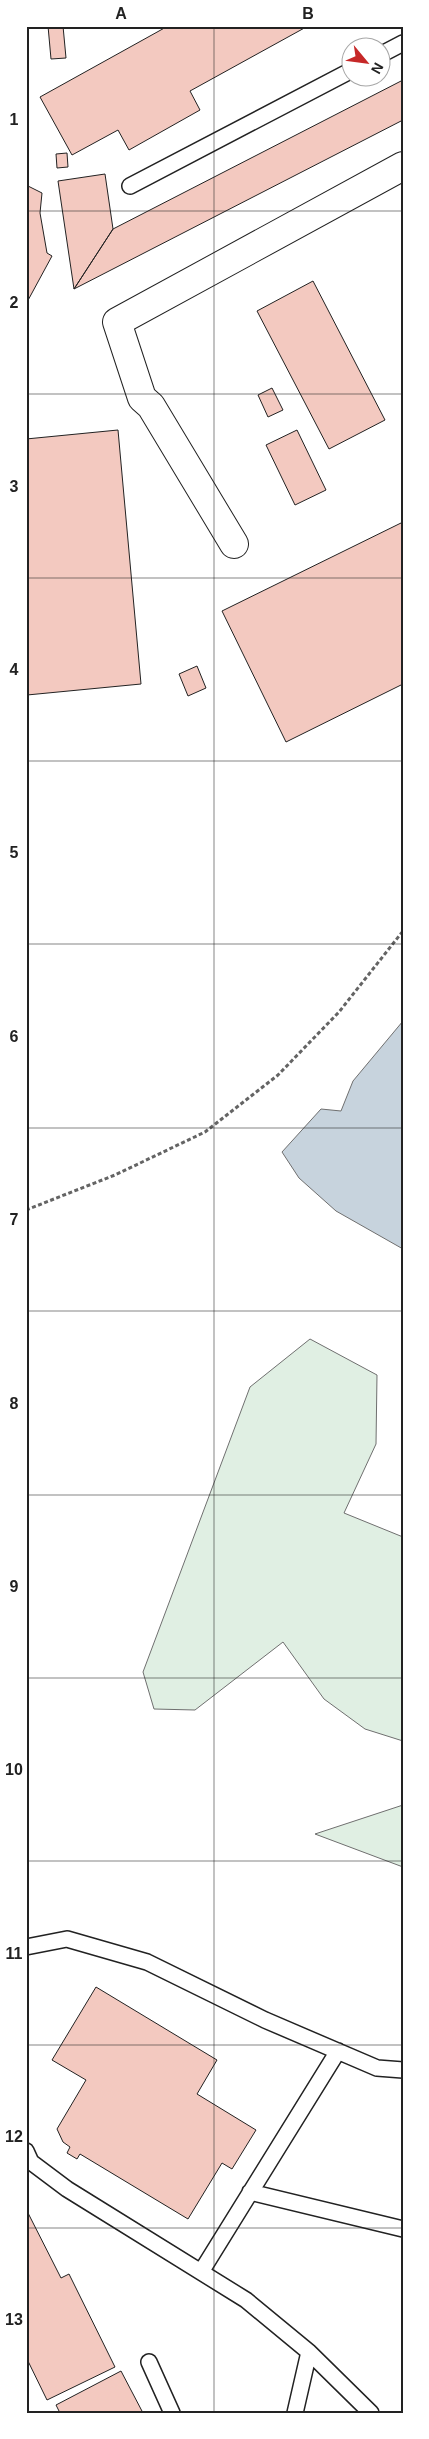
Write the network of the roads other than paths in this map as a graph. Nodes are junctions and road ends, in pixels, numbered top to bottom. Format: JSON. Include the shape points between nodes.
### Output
{"nodes":[{"id":1,"x":342,"y":75,"type":"edge"},
{"id":2,"x":403,"y":166,"type":"edge"},
{"id":3,"x":130,"y":186,"type":"dead end"},
{"id":4,"x":234,"y":544,"type":"dead end"},
{"id":5,"x":26,"y":1946,"type":"edge"},
{"id":6,"x":338,"y":2051,"type":"junction"},
{"id":7,"x":403,"y":2070,"type":"edge"},
{"id":8,"x":26,"y":2151,"type":"edge"},
{"id":9,"x":250,"y":2192,"type":"junction"},
{"id":10,"x":403,"y":2229,"type":"edge"},
{"id":11,"x":201,"y":2272,"type":"junction"},
{"id":12,"x":309,"y":2352,"type":"junction"},
{"id":13,"x":149,"y":2362,"type":"dead end"},
{"id":14,"x":172,"y":2413,"type":"edge"},
{"id":15,"x":295,"y":2413,"type":"edge"},
{"id":16,"x":371,"y":2413,"type":"edge"}],
"edges":[{"from":1,"to":3,"type":"lane"},
{"from":2,"to":4,"type":"street","via":[[117,322],[142,398],[151,406]]},
{"from":5,"to":6,"type":"lane","via":[[67,1939],[147,1962],[265,2020]]},
{"from":6,"to":7,"type":"lane","via":[[377,2068]]},
{"from":6,"to":9,"type":"lane"},
{"from":8,"to":11,"type":"lane","via":[[31,2162],[67,2189]]},
{"from":9,"to":10,"type":"lane"},
{"from":9,"to":11,"type":"lane"},
{"from":11,"to":12,"type":"lane","via":[[246,2300]]},
{"from":12,"to":15,"type":"lane"},
{"from":12,"to":16,"type":"lane"},
{"from":13,"to":14,"type":"lane"}]}
